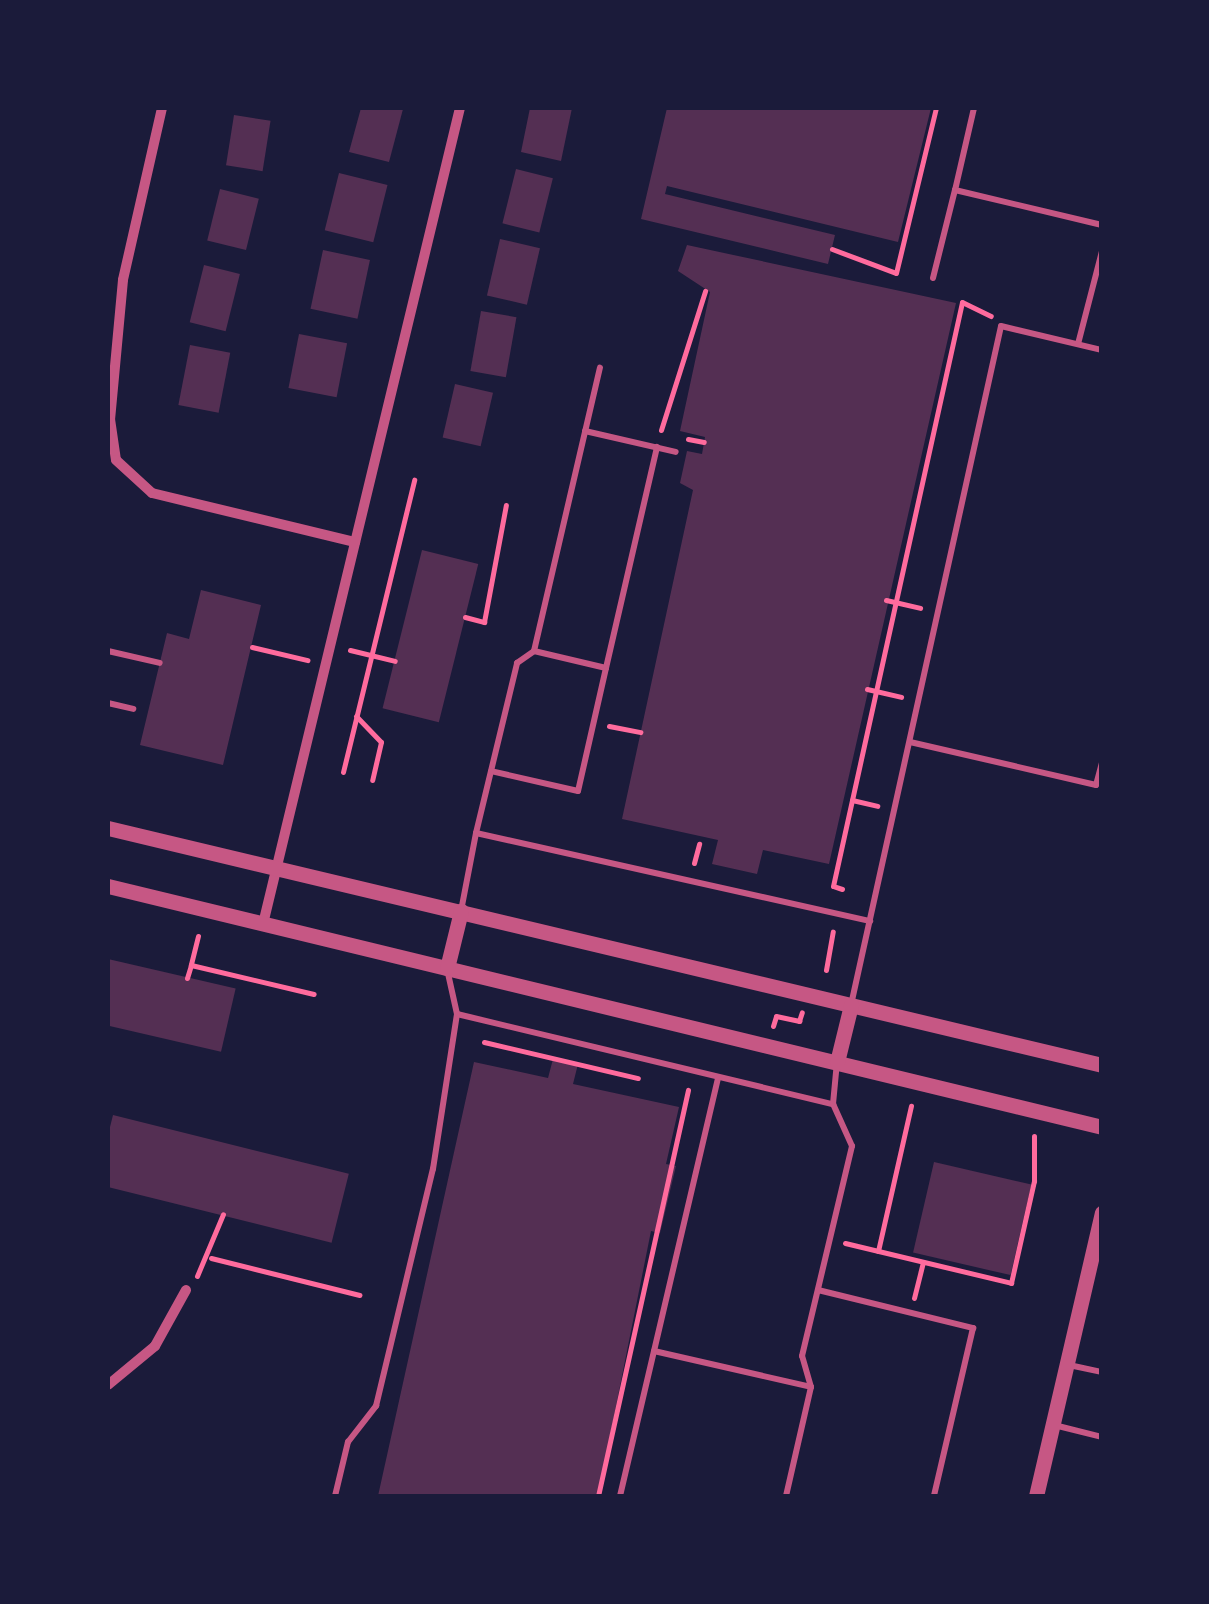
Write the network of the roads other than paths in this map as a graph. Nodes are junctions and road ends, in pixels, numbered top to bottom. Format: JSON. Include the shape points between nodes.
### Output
{"nodes":[{"id":1,"x":162,"y":108,"type":"edge"},
{"id":2,"x":460,"y":108,"type":"edge"},
{"id":3,"x":974,"y":108,"type":"edge"},
{"id":4,"x":954,"y":190,"type":"junction"},
{"id":5,"x":1102,"y":225,"type":"edge"},
{"id":6,"x":1102,"y":251,"type":"edge"},
{"id":7,"x":934,"y":278,"type":"dead end"},
{"id":8,"x":1078,"y":344,"type":"junction"},
{"id":9,"x":1102,"y":350,"type":"edge"},
{"id":10,"x":600,"y":368,"type":"dead end"},
{"id":11,"x":585,"y":431,"type":"junction"},
{"id":12,"x":657,"y":447,"type":"junction"},
{"id":13,"x":676,"y":452,"type":"dead end"},
{"id":14,"x":356,"y":542,"type":"junction"},
{"id":15,"x":534,"y":650,"type":"junction"},
{"id":16,"x":108,"y":651,"type":"edge"},
{"id":17,"x":160,"y":663,"type":"dead end"},
{"id":18,"x":606,"y":668,"type":"junction"},
{"id":19,"x":108,"y":703,"type":"edge"},
{"id":20,"x":133,"y":709,"type":"dead end"},
{"id":21,"x":910,"y":742,"type":"junction"},
{"id":22,"x":1102,"y":763,"type":"edge"},
{"id":23,"x":491,"y":771,"type":"junction"},
{"id":24,"x":1099,"y":786,"type":"edge"},
{"id":25,"x":108,"y":828,"type":"edge"},
{"id":26,"x":476,"y":832,"type":"junction"},
{"id":27,"x":276,"y":868,"type":"junction"},
{"id":28,"x":108,"y":886,"type":"edge"},
{"id":29,"x":461,"y":911,"type":"junction"},
{"id":30,"x":870,"y":921,"type":"junction"},
{"id":31,"x":263,"y":924,"type":"junction"},
{"id":32,"x":447,"y":968,"type":"junction"},
{"id":33,"x":851,"y":1005,"type":"junction"},
{"id":34,"x":458,"y":1014,"type":"junction"},
{"id":35,"x":837,"y":1062,"type":"junction"},
{"id":36,"x":1102,"y":1065,"type":"edge"},
{"id":37,"x":718,"y":1077,"type":"junction"},
{"id":38,"x":833,"y":1104,"type":"junction"},
{"id":39,"x":1102,"y":1127,"type":"edge"},
{"id":40,"x":1102,"y":1212,"type":"edge"},
{"id":41,"x":1097,"y":1250,"type":"edge"},
{"id":42,"x":186,"y":1290,"type":"dead end"},
{"id":43,"x":818,"y":1290,"type":"junction"},
{"id":44,"x":654,"y":1351,"type":"junction"},
{"id":45,"x":1067,"y":1364,"type":"junction"},
{"id":46,"x":1102,"y":1372,"type":"edge"},
{"id":47,"x":108,"y":1382,"type":"edge"},
{"id":48,"x":810,"y":1388,"type":"junction"},
{"id":49,"x":1052,"y":1425,"type":"junction"},
{"id":50,"x":1102,"y":1437,"type":"edge"},
{"id":51,"x":335,"y":1496,"type":"edge"},
{"id":52,"x":620,"y":1496,"type":"edge"},
{"id":53,"x":786,"y":1496,"type":"edge"},
{"id":54,"x":934,"y":1496,"type":"edge"},
{"id":55,"x":1036,"y":1496,"type":"edge"}],
"edges":[{"from":1,"to":14,"type":"street","via":[[123,280],[110,418],[116,460],[152,493]]},
{"from":2,"to":14,"type":"street"},
{"from":3,"to":4,"type":"lane"},
{"from":4,"to":5,"type":"lane"},
{"from":4,"to":7,"type":"lane"},
{"from":6,"to":8,"type":"lane"},
{"from":8,"to":9,"type":"lane"},
{"from":8,"to":21,"type":"lane","via":[[1002,326]]},
{"from":10,"to":11,"type":"lane"},
{"from":11,"to":12,"type":"lane"},
{"from":11,"to":15,"type":"lane"},
{"from":12,"to":13,"type":"lane"},
{"from":12,"to":18,"type":"lane"},
{"from":14,"to":27,"type":"street"},
{"from":15,"to":18,"type":"lane"},
{"from":15,"to":23,"type":"lane","via":[[517,663]]},
{"from":16,"to":17,"type":"lane"},
{"from":18,"to":23,"type":"lane","via":[[578,791]]},
{"from":19,"to":20,"type":"lane"},
{"from":21,"to":24,"type":"lane"},
{"from":21,"to":30,"type":"lane"},
{"from":22,"to":24,"type":"lane"},
{"from":23,"to":26,"type":"lane"},
{"from":25,"to":27,"type":"street"},
{"from":26,"to":29,"type":"lane"},
{"from":26,"to":30,"type":"lane"},
{"from":27,"to":29,"type":"street"},
{"from":27,"to":31,"type":"street"},
{"from":28,"to":31,"type":"street"},
{"from":29,"to":32,"type":"street"},
{"from":29,"to":33,"type":"street"},
{"from":30,"to":33,"type":"lane"},
{"from":31,"to":32,"type":"street"},
{"from":32,"to":34,"type":"lane"},
{"from":32,"to":35,"type":"street"},
{"from":33,"to":35,"type":"street"},
{"from":33,"to":36,"type":"street"},
{"from":34,"to":37,"type":"lane"},
{"from":34,"to":51,"type":"lane","via":[[433,1169],[376,1406],[348,1442]]},
{"from":35,"to":38,"type":"lane"},
{"from":35,"to":39,"type":"street"},
{"from":37,"to":38,"type":"lane"},
{"from":37,"to":44,"type":"lane"},
{"from":38,"to":43,"type":"lane","via":[[852,1146]]},
{"from":40,"to":41,"type":"street"},
{"from":41,"to":45,"type":"street"},
{"from":42,"to":47,"type":"street","via":[[159,1340]]},
{"from":43,"to":48,"type":"lane","via":[[802,1356]]},
{"from":43,"to":54,"type":"lane","via":[[973,1328]]},
{"from":44,"to":48,"type":"lane"},
{"from":44,"to":52,"type":"lane"},
{"from":45,"to":46,"type":"lane"},
{"from":45,"to":49,"type":"street"},
{"from":48,"to":53,"type":"lane"},
{"from":49,"to":50,"type":"lane"},
{"from":49,"to":55,"type":"street"}]}
